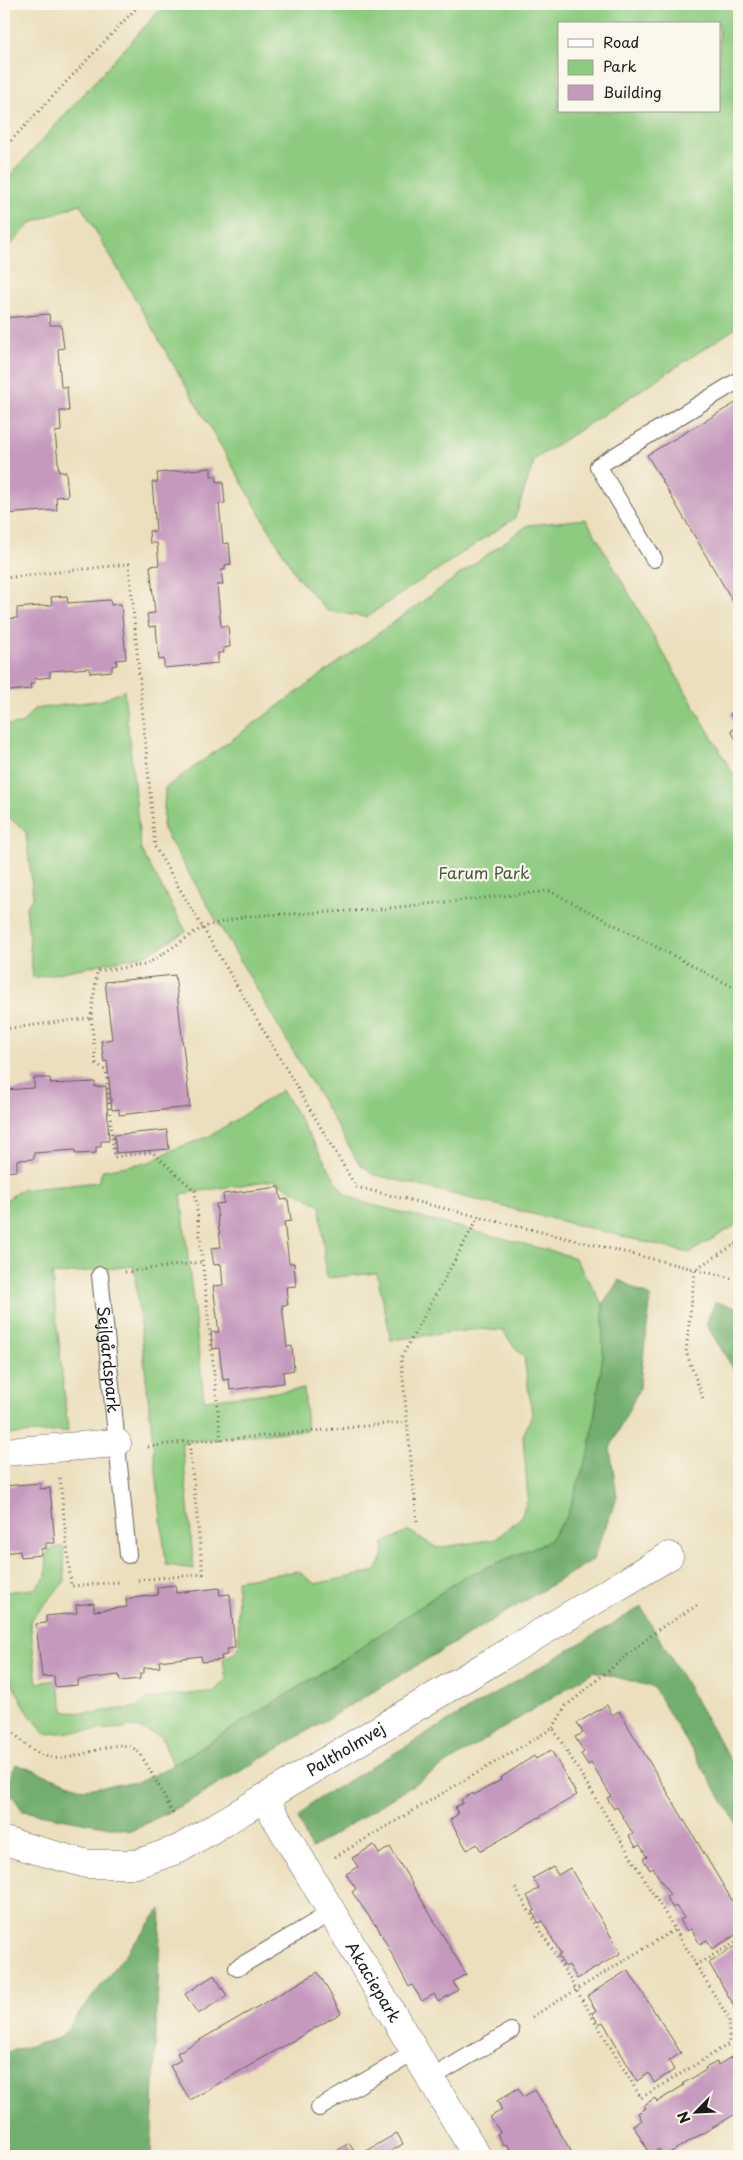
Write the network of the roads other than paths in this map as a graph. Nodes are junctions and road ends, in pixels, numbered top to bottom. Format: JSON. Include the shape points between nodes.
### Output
{"nodes":[{"id":1,"x":739,"y":380,"type":"edge"},
{"id":2,"x":654,"y":559,"type":"dead end"},
{"id":3,"x":100,"y":1275,"type":"road end"},
{"id":4,"x":117,"y":1447,"type":"junction"},
{"id":5,"x":4,"y":1452,"type":"edge"},
{"id":6,"x":128,"y":1555,"type":"dead end"},
{"id":7,"x":669,"y":1556,"type":"dead end"},
{"id":8,"x":264,"y":1798,"type":"junction"},
{"id":9,"x":4,"y":1841,"type":"edge"},
{"id":10,"x":332,"y":1912,"type":"junction"},
{"id":11,"x":237,"y":1968,"type":"dead end"},
{"id":12,"x":511,"y":2031,"type":"road end"},
{"id":13,"x":415,"y":2052,"type":"junction"},
{"id":14,"x":431,"y":2078,"type":"junction"},
{"id":15,"x":319,"y":2108,"type":"dead end"},
{"id":16,"x":477,"y":2156,"type":"edge"}],
"edges":[{"from":1,"to":2,"type":"lane","via":[[598,466]]},
{"from":3,"to":4,"type":"lane","name":"Sejlgårdspark"},
{"from":4,"to":5,"type":"street"},
{"from":4,"to":6,"type":"lane","name":"Sejlgårdspark"},
{"from":7,"to":8,"type":"street","name":"Paltholmvej"},
{"from":8,"to":9,"type":"street","name":"Paltholmvej","via":[[179,1849],[136,1864],[87,1864]]},
{"from":8,"to":10,"type":"street","name":"Akaciepark"},
{"from":10,"to":11,"type":"lane"},
{"from":10,"to":13,"type":"street","name":"Akaciepark"},
{"from":12,"to":14,"type":"lane"},
{"from":13,"to":14,"type":"street","name":"Akaciepark"},
{"from":13,"to":15,"type":"lane"},
{"from":14,"to":16,"type":"street","name":"Akaciepark"}]}
